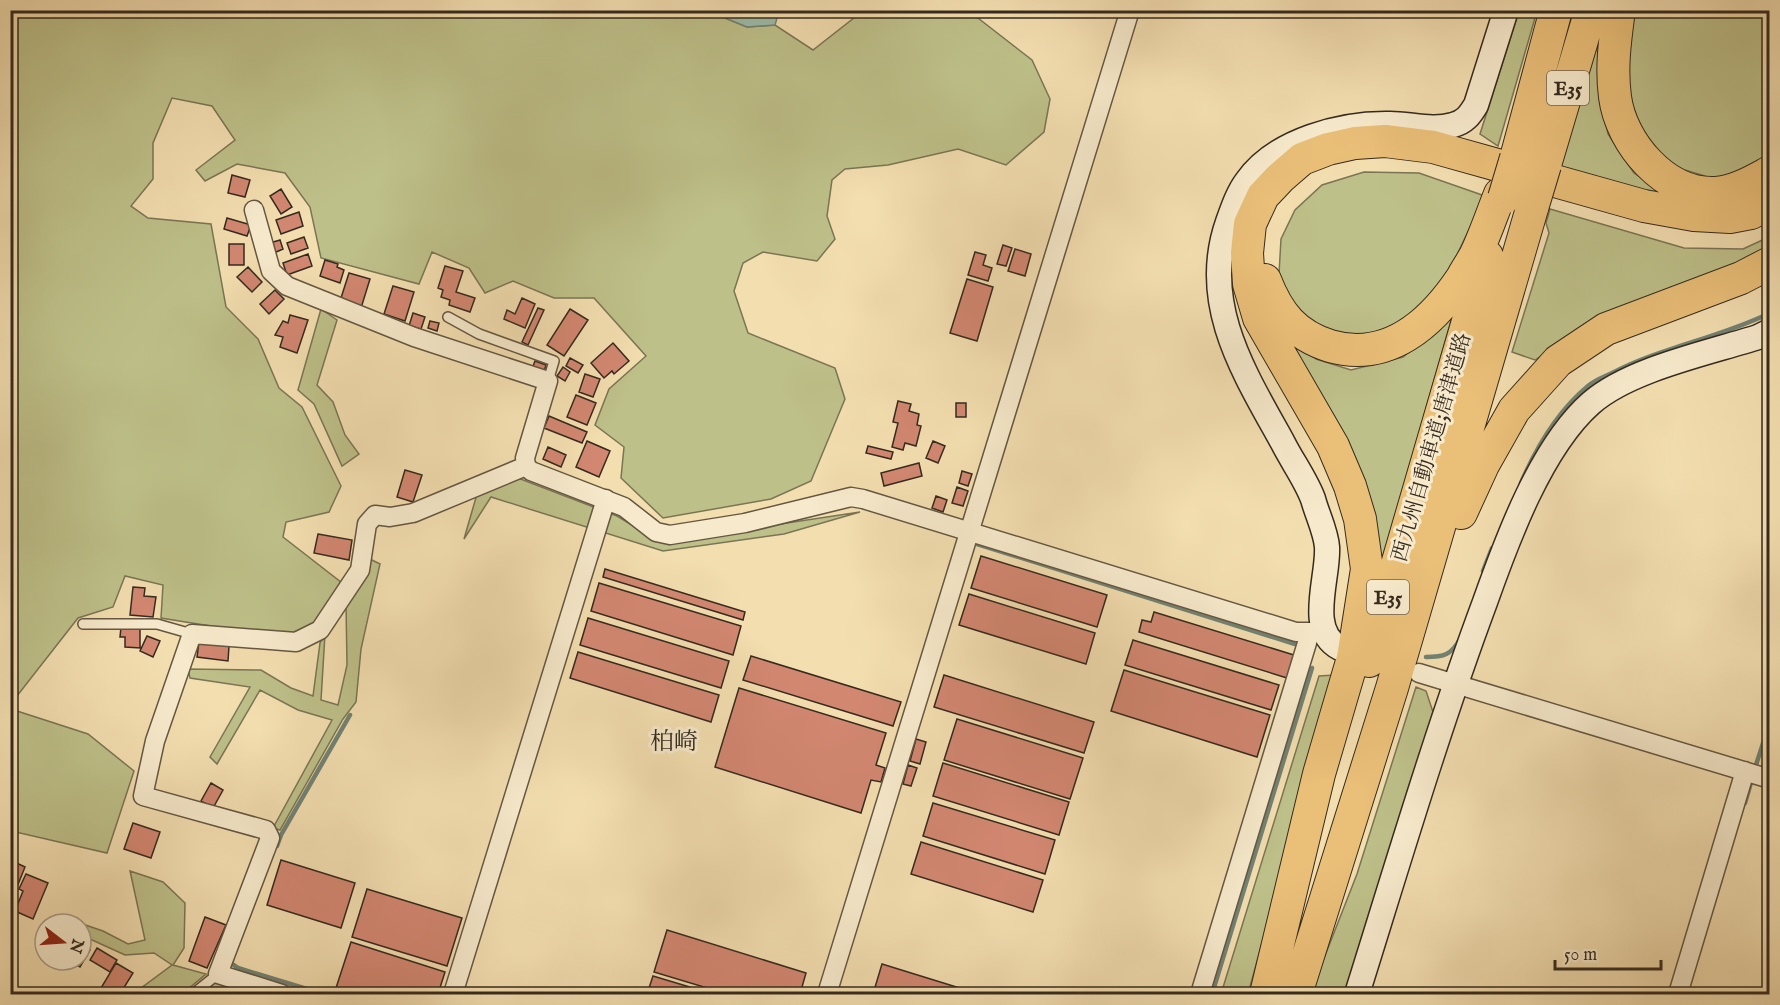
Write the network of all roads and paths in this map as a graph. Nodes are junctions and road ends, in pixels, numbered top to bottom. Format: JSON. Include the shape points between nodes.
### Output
{"nodes":[{"id":1,"x":1130,"y":10,"type":"edge"},
{"id":2,"x":1506,"y":10,"type":"edge"},
{"id":3,"x":1556,"y":10,"type":"edge"},
{"id":4,"x":1591,"y":10,"type":"edge"},
{"id":5,"x":1619,"y":10,"type":"edge"},
{"id":6,"x":1770,"y":172,"type":"edge"},
{"id":7,"x":1521,"y":183,"type":"junction"},
{"id":8,"x":1770,"y":202,"type":"edge"},
{"id":9,"x":254,"y":210,"type":"dead end"},
{"id":10,"x":1770,"y":219,"type":"edge"},
{"id":11,"x":1770,"y":263,"type":"edge"},
{"id":12,"x":448,"y":317,"type":"dead end"},
{"id":13,"x":1770,"y":332,"type":"edge"},
{"id":14,"x":548,"y":381,"type":"junction"},
{"id":15,"x":526,"y":466,"type":"junction"},
{"id":16,"x":606,"y":499,"type":"junction"},
{"id":17,"x":970,"y":531,"type":"junction"},
{"id":18,"x":83,"y":624,"type":"dead end"},
{"id":19,"x":192,"y":634,"type":"junction"},
{"id":20,"x":1325,"y":638,"type":"junction"},
{"id":21,"x":1419,"y":673,"type":"dead end"},
{"id":22,"x":1454,"y":683,"type":"junction"},
{"id":23,"x":1392,"y":688,"type":"junction"},
{"id":24,"x":1756,"y":775,"type":"edge"},
{"id":25,"x":218,"y":974,"type":"junction"},
{"id":26,"x":193,"y":994,"type":"edge"},
{"id":27,"x":282,"y":994,"type":"edge"},
{"id":28,"x":453,"y":994,"type":"edge"},
{"id":29,"x":827,"y":994,"type":"edge"},
{"id":30,"x":1200,"y":994,"type":"edge"},
{"id":31,"x":1267,"y":994,"type":"edge"},
{"id":32,"x":1296,"y":994,"type":"edge"},
{"id":33,"x":1357,"y":994,"type":"edge"},
{"id":34,"x":1678,"y":994,"type":"edge"}],
"edges":[{"from":1,"to":17,"type":"street"},
{"from":2,"to":20,"type":"street","via":[[1476,105],[1467,119],[1439,128],[1389,124],[1344,127],[1306,138],[1268,160],[1247,181],[1222,238],[1217,275],[1223,319],[1244,372],[1311,496],[1327,546],[1321,616]]},
{"from":3,"to":7,"type":"highway","number":"E35"},
{"from":4,"to":7,"type":"highway","number":"E35"},
{"from":5,"to":6,"type":"highway","via":[[1612,60],[1615,99],[1626,135],[1655,172],[1683,188],[1713,193],[1734,190]]},
{"from":7,"to":10,"type":"highway","via":[[1476,256],[1446,301],[1419,328],[1383,347],[1346,351],[1312,340],[1286,320],[1271,297],[1262,271],[1261,242],[1273,209],[1296,182],[1314,170],[1365,156],[1399,156],[1436,164],[1567,204],[1667,225],[1708,231],[1758,226]]},
{"from":7,"to":23,"type":"highway","name":"西九州自動車道;唐津道路","number":"E35"},
{"from":7,"to":31,"type":"highway","name":"西九州自動車道;唐津道路","number":"E35"},
{"from":8,"to":31,"type":"highway","via":[[1751,213],[1730,217],[1694,215],[1644,206],[1433,147],[1385,141],[1328,148],[1302,159],[1263,196],[1251,224],[1247,253],[1249,284],[1259,318],[1333,446],[1350,486],[1360,519],[1367,570],[1353,658],[1319,774]]},
{"from":9,"to":14,"type":"street","via":[[271,271],[287,286],[414,337]]},
{"from":11,"to":23,"type":"highway","via":[[1741,278],[1606,329],[1557,361],[1514,410],[1483,465]]},
{"from":12,"to":14,"type":"lane","via":[[479,334],[554,362]]},
{"from":13,"to":22,"type":"street","via":[[1652,370],[1617,386],[1591,402],[1569,426],[1532,489],[1500,560]]},
{"from":14,"to":15,"type":"street"},
{"from":15,"to":16,"type":"street"},
{"from":15,"to":19,"type":"street","via":[[413,513],[375,515],[367,524],[360,570],[320,630],[296,642]]},
{"from":16,"to":17,"type":"street","via":[[624,507],[656,532],[670,535],[746,523],[851,497]]},
{"from":16,"to":28,"type":"street"},
{"from":17,"to":20,"type":"street"},
{"from":17,"to":29,"type":"street"},
{"from":18,"to":19,"type":"lane","via":[[157,624]]},
{"from":19,"to":25,"type":"street","via":[[154,741],[143,796],[266,830],[270,838]]},
{"from":20,"to":30,"type":"street"},
{"from":21,"to":22,"type":"street"},
{"from":22,"to":24,"type":"street"},
{"from":22,"to":33,"type":"street"},
{"from":23,"to":32,"type":"highway","name":"西九州自動車道;唐津道路","number":"E35"},
{"from":24,"to":34,"type":"street"},
{"from":25,"to":26,"type":"lane"},
{"from":25,"to":27,"type":"street"}]}
